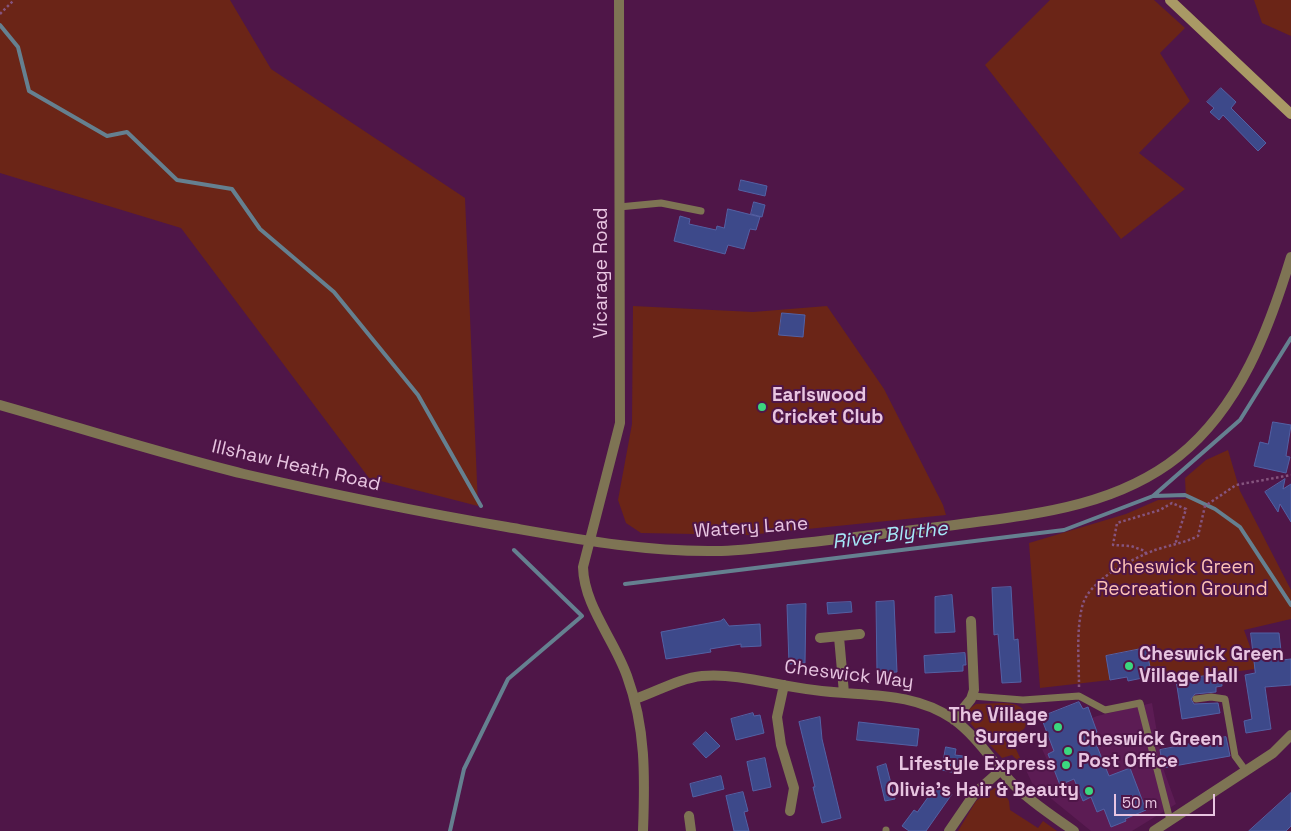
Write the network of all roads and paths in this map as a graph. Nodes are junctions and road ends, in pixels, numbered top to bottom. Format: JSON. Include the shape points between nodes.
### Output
{"nodes":[{"id":1,"x":14,"y":0,"type":"edge"},
{"id":2,"x":619,"y":0,"type":"edge"},
{"id":3,"x":1170,"y":0,"type":"edge"},
{"id":4,"x":0,"y":14,"type":"edge"},
{"id":5,"x":1291,"y":114,"type":"edge"},
{"id":6,"x":620,"y":207,"type":"junction"},
{"id":7,"x":701,"y":211,"type":"dead end"},
{"id":8,"x":1291,"y":257,"type":"edge"},
{"id":9,"x":0,"y":405,"type":"edge"},
{"id":10,"x":1291,"y":475,"type":"edge"},
{"id":11,"x":589,"y":541,"type":"junction"},
{"id":12,"x":1175,"y":545,"type":"junction"},
{"id":13,"x":1146,"y":554,"type":"dead end"},
{"id":14,"x":971,"y":621,"type":"dead end"},
{"id":15,"x":860,"y":634,"type":"dead end"},
{"id":16,"x":839,"y":637,"type":"junction"},
{"id":17,"x":820,"y":638,"type":"dead end"},
{"id":18,"x":784,"y":685,"type":"junction"},
{"id":19,"x":844,"y":693,"type":"junction"},
{"id":20,"x":972,"y":696,"type":"junction"},
{"id":21,"x":1079,"y":696,"type":"junction"},
{"id":22,"x":634,"y":699,"type":"junction"},
{"id":23,"x":1196,"y":699,"type":"dead end"},
{"id":24,"x":954,"y":720,"type":"junction"},
{"id":25,"x":1291,"y":735,"type":"edge"},
{"id":26,"x":1001,"y":770,"type":"junction"},
{"id":27,"x":1246,"y":771,"type":"junction"},
{"id":28,"x":790,"y":811,"type":"dead end"},
{"id":29,"x":689,"y":816,"type":"dead end"},
{"id":30,"x":1170,"y":820,"type":"junction"},
{"id":31,"x":643,"y":831,"type":"edge"},
{"id":32,"x":691,"y":831,"type":"edge"},
{"id":33,"x":949,"y":831,"type":"edge"},
{"id":34,"x":1074,"y":831,"type":"edge"},
{"id":35,"x":1154,"y":831,"type":"edge"}],
"edges":[{"from":1,"to":4,"type":"path"},
{"from":2,"to":6,"type":"street","name":"Vicarage Road"},
{"from":3,"to":5,"type":"main road"},
{"from":6,"to":7,"type":"lane","via":[[662,202]]},
{"from":6,"to":11,"type":"street","name":"Vicarage Road","via":[[620,423]]},
{"from":8,"to":11,"type":"street","name":"Watery Lane","via":[[1274,314],[1253,360],[1219,413],[1179,456],[1145,478],[1093,501],[1057,511],[871,536],[716,551],[646,549]]},
{"from":9,"to":11,"type":"street","name":"Illshaw Heath Road","via":[[242,473],[443,516]]},
{"from":10,"to":12,"type":"path","via":[[1236,485],[1205,506],[1198,536]]},
{"from":11,"to":22,"type":"street","name":"Vicarage Road","via":[[583,579],[593,606],[617,650]]},
{"from":12,"to":13,"type":"path","via":[[1186,509],[1180,505],[1172,503],[1117,523],[1112,545],[1132,546]]},
{"from":12,"to":21,"type":"path","via":[[1119,566],[1096,584],[1082,605]]},
{"from":14,"to":20,"type":"street"},
{"from":15,"to":16,"type":"street"},
{"from":16,"to":17,"type":"street"},
{"from":16,"to":19,"type":"street"},
{"from":18,"to":19,"type":"street","name":"Cheswick Way"},
{"from":18,"to":22,"type":"street","name":"Cheswick Way","via":[[734,675],[699,676]]},
{"from":18,"to":28,"type":"street","via":[[777,717],[781,745],[794,788]]},
{"from":19,"to":24,"type":"street","name":"Cheswick Way","via":[[916,700]]},
{"from":20,"to":21,"type":"lane","via":[[1023,700]]},
{"from":20,"to":24,"type":"street"},
{"from":21,"to":30,"type":"lane","via":[[1105,710],[1140,703]]},
{"from":22,"to":31,"type":"street","name":"Vicarage Road","via":[[645,766]]},
{"from":23,"to":27,"type":"lane","via":[[1225,699],[1235,756]]},
{"from":24,"to":26,"type":"street","name":"Cheswick Way","via":[[982,746]]},
{"from":25,"to":27,"type":"street","via":[[1273,754]]},
{"from":26,"to":33,"type":"street","via":[[974,794]]},
{"from":26,"to":34,"type":"street","name":"Cheswick Way","via":[[1034,803]]},
{"from":27,"to":30,"type":"street"},
{"from":29,"to":32,"type":"street"},
{"from":30,"to":35,"type":"street"}]}
